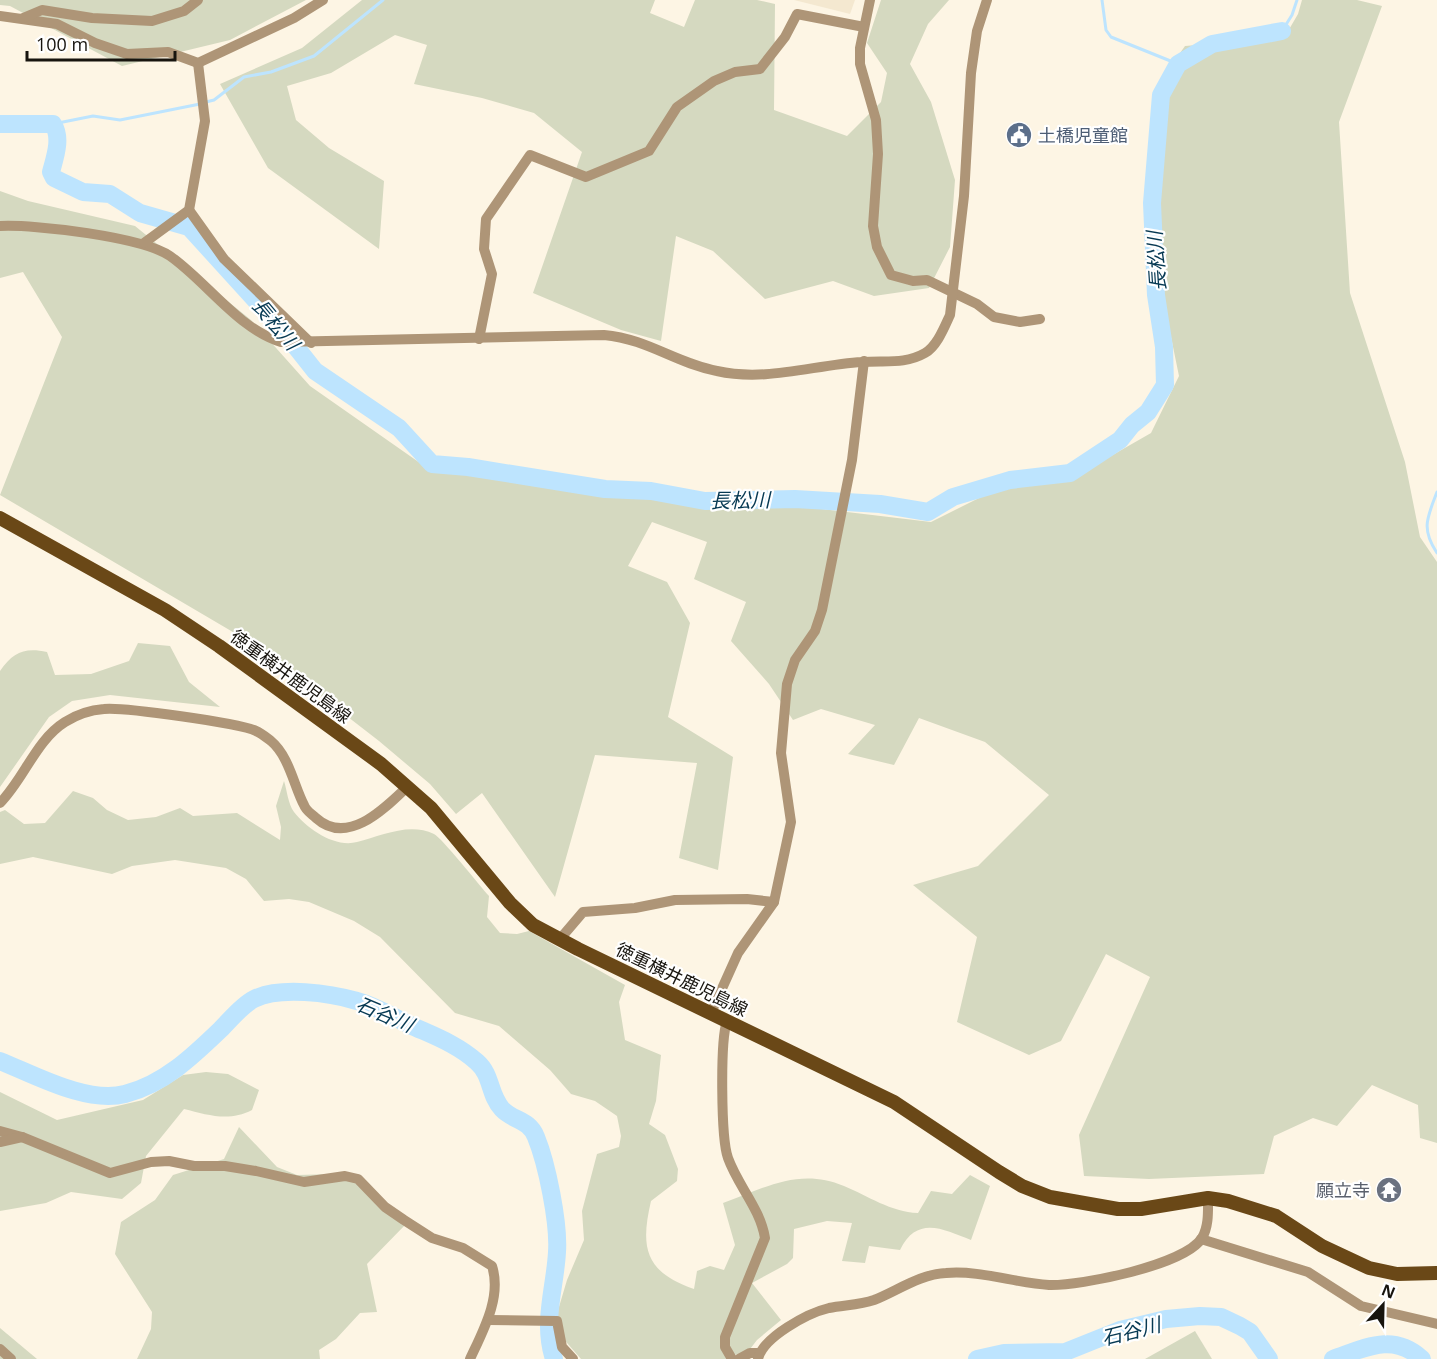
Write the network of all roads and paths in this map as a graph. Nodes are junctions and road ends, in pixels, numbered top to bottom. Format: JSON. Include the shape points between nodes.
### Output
{"nodes":[{"id":1,"x":198,"y":0,"type":"edge"},
{"id":2,"x":323,"y":0,"type":"edge"},
{"id":3,"x":870,"y":0,"type":"edge"},
{"id":4,"x":987,"y":0,"type":"edge"},
{"id":5,"x":0,"y":16,"type":"edge"},
{"id":6,"x":23,"y":18,"type":"junction"},
{"id":7,"x":864,"y":27,"type":"junction"},
{"id":8,"x":198,"y":63,"type":"junction"},
{"id":9,"x":185,"y":212,"type":"junction"},
{"id":10,"x":0,"y":226,"type":"edge"},
{"id":11,"x":144,"y":243,"type":"junction"},
{"id":12,"x":954,"y":292,"type":"junction"},
{"id":13,"x":1040,"y":318,"type":"dead end"},
{"id":14,"x":479,"y":339,"type":"junction"},
{"id":15,"x":308,"y":342,"type":"junction"},
{"id":16,"x":864,"y":361,"type":"junction"},
{"id":17,"x":0,"y":518,"type":"edge"},
{"id":18,"x":408,"y":786,"type":"junction"},
{"id":19,"x":0,"y":803,"type":"edge"},
{"id":20,"x":774,"y":902,"type":"junction"},
{"id":21,"x":560,"y":939,"type":"junction"},
{"id":22,"x":711,"y":1013,"type":"junction"},
{"id":23,"x":727,"y":1021,"type":"junction"},
{"id":24,"x":0,"y":1131,"type":"edge"},
{"id":25,"x":22,"y":1137,"type":"junction"},
{"id":26,"x":0,"y":1142,"type":"edge"},
{"id":27,"x":1208,"y":1198,"type":"junction"},
{"id":28,"x":1201,"y":1239,"type":"junction"},
{"id":29,"x":1437,"y":1273,"type":"edge"},
{"id":30,"x":489,"y":1320,"type":"junction"},
{"id":31,"x":1437,"y":1324,"type":"edge"},
{"id":32,"x":0,"y":1349,"type":"edge"},
{"id":33,"x":759,"y":1356,"type":"edge"},
{"id":34,"x":11,"y":1359,"type":"edge"},
{"id":35,"x":470,"y":1359,"type":"edge"},
{"id":36,"x":573,"y":1359,"type":"edge"},
{"id":37,"x":732,"y":1359,"type":"edge"},
{"id":38,"x":739,"y":1359,"type":"edge"}],
"edges":[{"from":1,"to":6,"type":"street","via":[[184,12],[152,21],[42,10]]},
{"from":2,"to":8,"type":"street","via":[[294,18]]},
{"from":3,"to":7,"type":"street"},
{"from":4,"to":12,"type":"street","via":[[977,31],[971,73]]},
{"from":5,"to":6,"type":"street"},
{"from":6,"to":8,"type":"street","via":[[57,24],[127,54],[168,52]]},
{"from":7,"to":12,"type":"street","via":[[860,64],[876,120],[878,154],[873,201],[877,247],[891,275],[927,280]]},
{"from":7,"to":14,"type":"street","via":[[797,14],[760,69],[735,72],[714,81],[677,107],[649,151],[586,177],[530,155],[486,219],[484,249],[492,274]]},
{"from":8,"to":9,"type":"street","via":[[205,121]]},
{"from":9,"to":11,"type":"street"},
{"from":9,"to":15,"type":"street","via":[[224,259]]},
{"from":10,"to":11,"type":"street"},
{"from":11,"to":15,"type":"street","via":[[170,256],[267,337],[281,342]]},
{"from":12,"to":13,"type":"street","via":[[994,317],[1020,322]]},
{"from":12,"to":16,"type":"street","via":[[942,334],[927,352],[905,361]]},
{"from":14,"to":15,"type":"street"},
{"from":14,"to":16,"type":"street","via":[[548,334],[630,337],[691,365],[757,375]]},
{"from":16,"to":20,"type":"street","via":[[852,460],[815,631],[795,660],[787,684],[781,753],[791,822]]},
{"from":17,"to":18,"type":"main road","name":"徳重横井鹿児島線","via":[[180,620]]},
{"from":18,"to":19,"type":"street","via":[[386,808],[363,822],[336,829],[305,809],[294,778],[273,742],[255,730],[105,709],[65,722],[48,736]]},
{"from":18,"to":21,"type":"main road","name":"徳重横井鹿児島線","via":[[510,903],[533,925]]},
{"from":20,"to":21,"type":"street","via":[[675,900],[583,912]]},
{"from":20,"to":22,"type":"street","via":[[738,953]]},
{"from":21,"to":22,"type":"main road","name":"徳重横井鹿児島線"},
{"from":22,"to":23,"type":"main road","name":"徳重横井鹿児島線"},
{"from":23,"to":27,"type":"main road","name":"徳重横井鹿児島線","via":[[894,1102],[999,1172],[1050,1197],[1129,1209]]},
{"from":23,"to":37,"type":"street","via":[[723,1033],[727,1157],[762,1221],[765,1238],[725,1337],[725,1347]]},
{"from":24,"to":25,"type":"street"},
{"from":25,"to":26,"type":"street"},
{"from":25,"to":30,"type":"street","via":[[110,1173],[169,1161],[225,1166],[304,1182],[345,1176],[358,1179],[404,1220],[492,1266],[496,1279]]},
{"from":27,"to":28,"type":"street","via":[[1208,1219]]},
{"from":27,"to":29,"type":"main road","name":"徳重横井鹿児島線","via":[[1276,1216],[1322,1246],[1369,1268],[1397,1274]]},
{"from":28,"to":31,"type":"street","via":[[1308,1272],[1361,1306]]},
{"from":28,"to":33,"type":"street","via":[[1189,1251],[1167,1260],[1072,1285],[963,1273],[927,1276],[870,1302],[812,1313],[769,1340]]},
{"from":30,"to":35,"type":"street"},
{"from":30,"to":36,"type":"street","via":[[557,1321],[562,1347]]},
{"from":32,"to":34,"type":"street"},
{"from":33,"to":38,"type":"street","via":[[750,1353]]}]}
